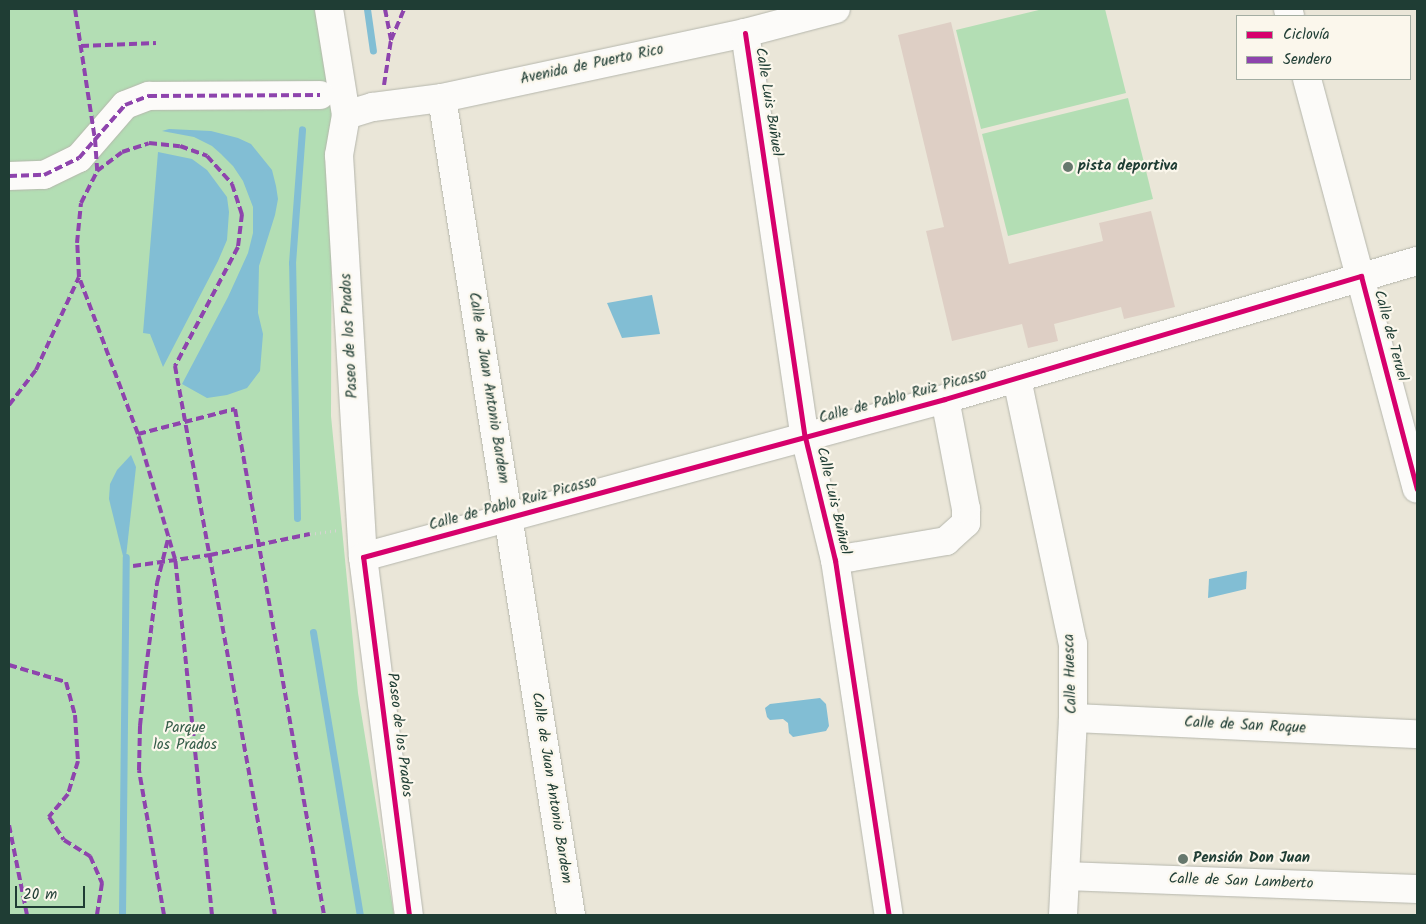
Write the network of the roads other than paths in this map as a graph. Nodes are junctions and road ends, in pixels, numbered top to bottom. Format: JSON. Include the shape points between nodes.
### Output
{"nodes":[{"id":1,"x":329,"y":9,"type":"edge"},
{"id":2,"x":836,"y":9,"type":"edge"},
{"id":3,"x":745,"y":33,"type":"junction"},
{"id":4,"x":1307,"y":80,"type":"edge"},
{"id":5,"x":320,"y":95,"type":"dead end"},
{"id":6,"x":442,"y":98,"type":"junction"},
{"id":7,"x":346,"y":114,"type":"junction"},
{"id":8,"x":9,"y":176,"type":"edge"},
{"id":9,"x":1417,"y":261,"type":"edge"},
{"id":10,"x":1361,"y":276,"type":"junction"},
{"id":11,"x":1018,"y":379,"type":"junction"},
{"id":12,"x":945,"y":399,"type":"junction"},
{"id":13,"x":805,"y":437,"type":"junction"},
{"id":14,"x":1417,"y":490,"type":"edge"},
{"id":15,"x":508,"y":518,"type":"junction"},
{"id":16,"x":363,"y":557,"type":"junction"},
{"id":17,"x":835,"y":560,"type":"junction"},
{"id":18,"x":1073,"y":718,"type":"junction"},
{"id":19,"x":1417,"y":734,"type":"edge"},
{"id":20,"x":1065,"y":876,"type":"junction"},
{"id":21,"x":1417,"y":889,"type":"edge"},
{"id":22,"x":409,"y":915,"type":"edge"},
{"id":23,"x":571,"y":915,"type":"edge"},
{"id":24,"x":889,"y":915,"type":"edge"},
{"id":25,"x":1063,"y":915,"type":"edge"}],
"edges":[{"from":1,"to":7,"type":"street","name":"Paseo de los Prados"},
{"from":2,"to":3,"type":"street","name":"Avenida de Puerto Rico"},
{"from":3,"to":6,"type":"street","name":"Avenida de Puerto Rico"},
{"from":3,"to":13,"type":"street","name":"Calle Luis Buñuel"},
{"from":4,"to":10,"type":"street","name":"Calle de Teruel"},
{"from":5,"to":8,"type":"street","via":[[149,96],[125,105],[79,158],[44,175]]},
{"from":6,"to":7,"type":"street","name":"Avenida de Puerto Rico"},
{"from":6,"to":15,"type":"street","name":"Calle de Juan Antonio Bardem"},
{"from":7,"to":16,"type":"street","name":"Paseo de los Prados","via":[[339,155]]},
{"from":9,"to":10,"type":"street","name":"Calle de Pablo Ruiz Picasso"},
{"from":10,"to":11,"type":"street","name":"Calle de Pablo Ruiz Picasso"},
{"from":10,"to":14,"type":"street","name":"Calle de Teruel"},
{"from":11,"to":12,"type":"street","name":"Calle de Pablo Ruiz Picasso"},
{"from":11,"to":18,"type":"street","name":"Calle Huesca","via":[[1073,644]]},
{"from":12,"to":13,"type":"street","name":"Calle de Pablo Ruiz Picasso"},
{"from":12,"to":17,"type":"street","via":[[966,523],[946,541]]},
{"from":13,"to":15,"type":"street","name":"Calle de Pablo Ruiz Picasso"},
{"from":13,"to":17,"type":"street","name":"Calle Luis Buñuel"},
{"from":15,"to":16,"type":"street","name":"Calle de Pablo Ruiz Picasso"},
{"from":15,"to":23,"type":"street","name":"Calle de Juan Antonio Bardem"},
{"from":16,"to":22,"type":"street","name":"Paseo de los Prados"},
{"from":17,"to":24,"type":"street","name":"Calle Luis Buñuel"},
{"from":18,"to":19,"type":"street","name":"Calle de San Roque"},
{"from":18,"to":20,"type":"street","name":"Calle Huesca"},
{"from":20,"to":21,"type":"street","name":"Calle de San Lamberto"},
{"from":20,"to":25,"type":"street","name":"Calle Huesca"}]}
